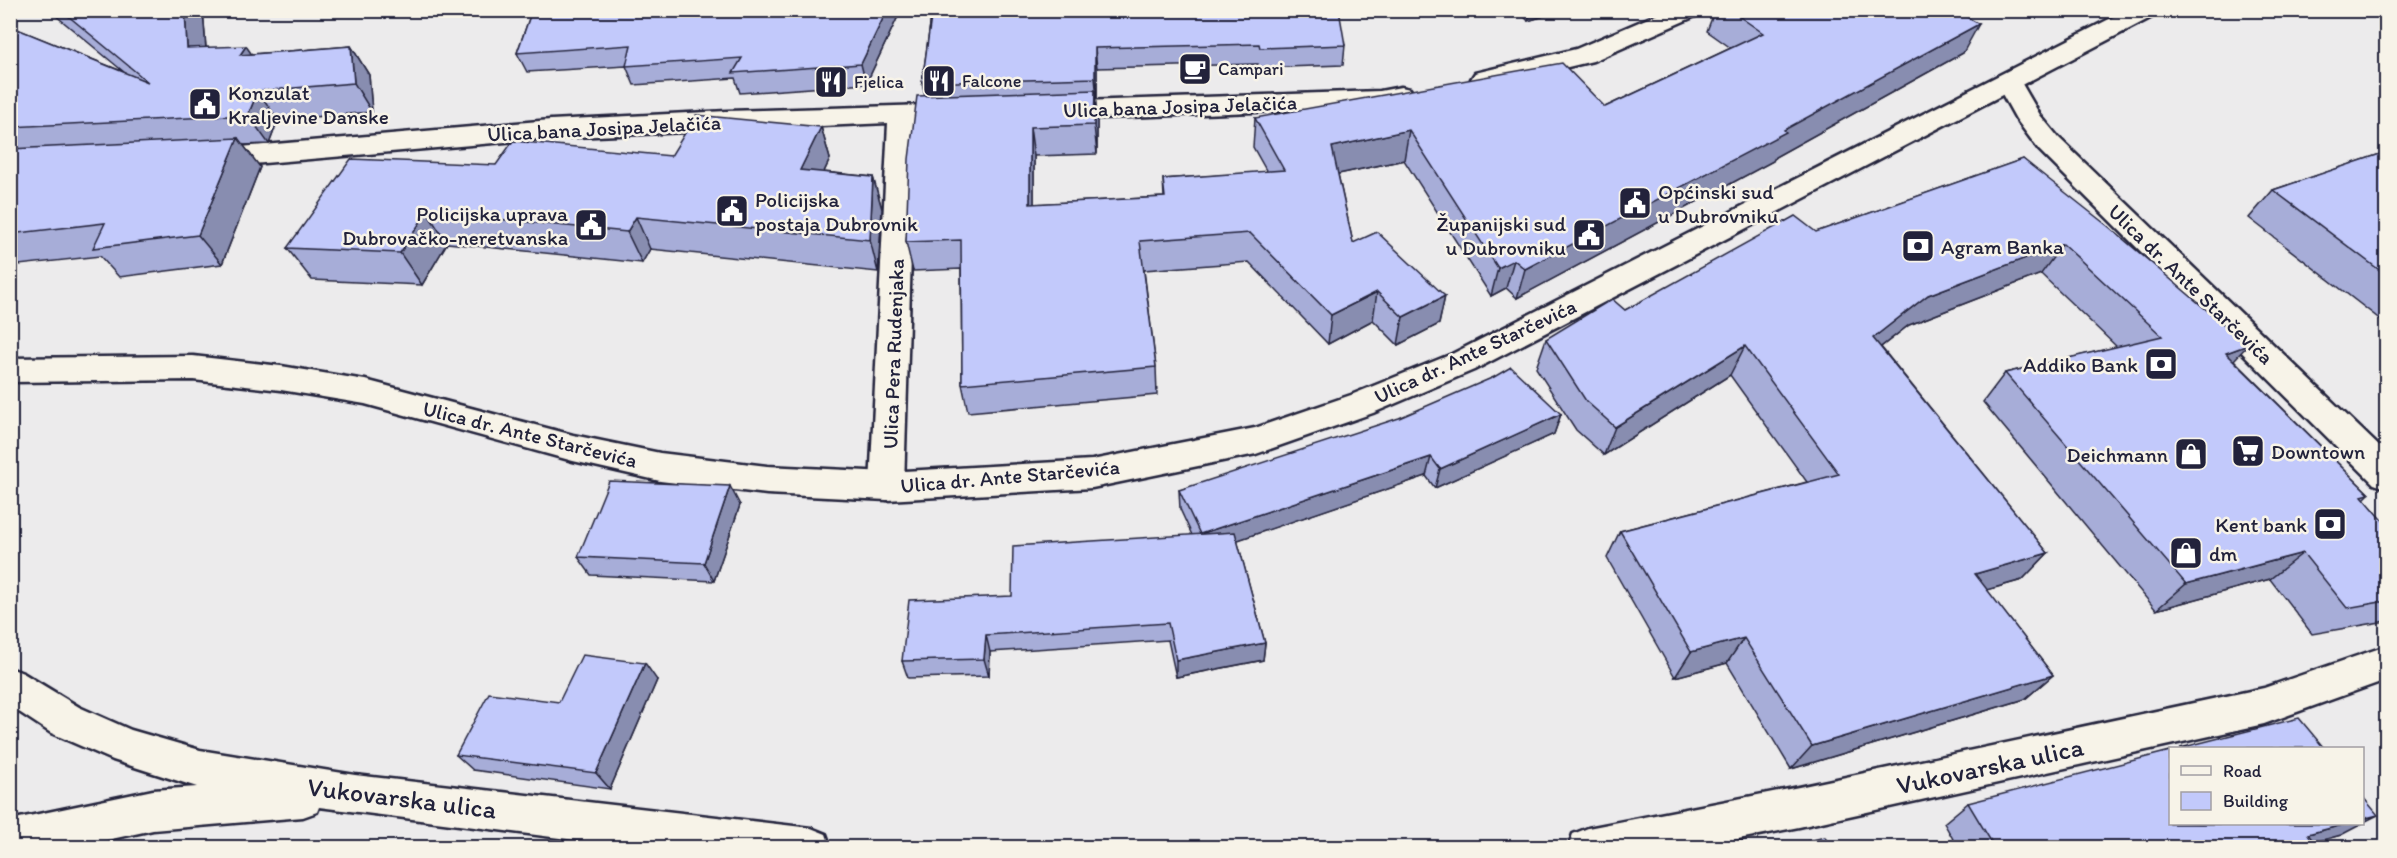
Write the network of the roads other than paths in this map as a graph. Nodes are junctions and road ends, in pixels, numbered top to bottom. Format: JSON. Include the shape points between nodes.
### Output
{"nodes":[{"id":1,"x":1689,"y":10,"type":"edge"},
{"id":2,"x":2146,"y":10,"type":"edge"},
{"id":3,"x":2009,"y":83,"type":"junction"},
{"id":4,"x":1458,"y":84,"type":"edge"},
{"id":5,"x":1424,"y":90,"type":"edge"},
{"id":6,"x":1031,"y":111,"type":"edge"},
{"id":7,"x":984,"y":112,"type":"edge"},
{"id":8,"x":902,"y":114,"type":"junction"},
{"id":9,"x":177,"y":160,"type":"edge"},
{"id":10,"x":10,"y":370,"type":"edge"},
{"id":11,"x":2386,"y":474,"type":"edge"},
{"id":12,"x":887,"y":486,"type":"junction"},
{"id":13,"x":2386,"y":663,"type":"edge"},
{"id":14,"x":10,"y":685,"type":"edge"},
{"id":15,"x":355,"y":794,"type":"junction"},
{"id":16,"x":10,"y":840,"type":"edge"},
{"id":17,"x":811,"y":848,"type":"edge"},
{"id":18,"x":1588,"y":848,"type":"edge"}],
"edges":[{"from":1,"to":4,"type":"main road","via":[[1584,55]]},
{"from":2,"to":3,"type":"main road","name":"Ulica dr. Ante Starčevića"},
{"from":3,"to":11,"type":"main road","name":"Ulica dr. Ante Starčevića","via":[[2029,119],[2049,144]]},
{"from":3,"to":12,"type":"main road","name":"Ulica dr. Ante Starčevića","via":[[1463,362],[1362,404],[1256,441],[1092,474]]},
{"from":5,"to":6,"type":"main road","name":"Ulica bana Josipa Jelačića","via":[[1380,99]]},
{"from":7,"to":8,"type":"main road","name":"Ulica bana Josipa Jelačića"},
{"from":8,"to":9,"type":"main road","name":"Ulica bana Josipa Jelačića","via":[[504,133]]},
{"from":8,"to":12,"type":"main road","name":"Ulica Pera Rudenjaka"},
{"from":10,"to":12,"type":"main road","name":"Ulica dr. Ante Starčevića","via":[[193,368],[280,378],[365,392],[573,448],[660,467],[767,480]]},
{"from":13,"to":18,"type":"main road","name":"Vukovarska ulica","via":[[2264,706],[1799,807]]},
{"from":14,"to":15,"type":"main road","name":"Vukovarska ulica","via":[[65,720],[127,747],[200,769]]},
{"from":15,"to":16,"type":"main road","via":[[153,810]]},
{"from":15,"to":17,"type":"main road","name":"Vukovarska ulica"}]}
